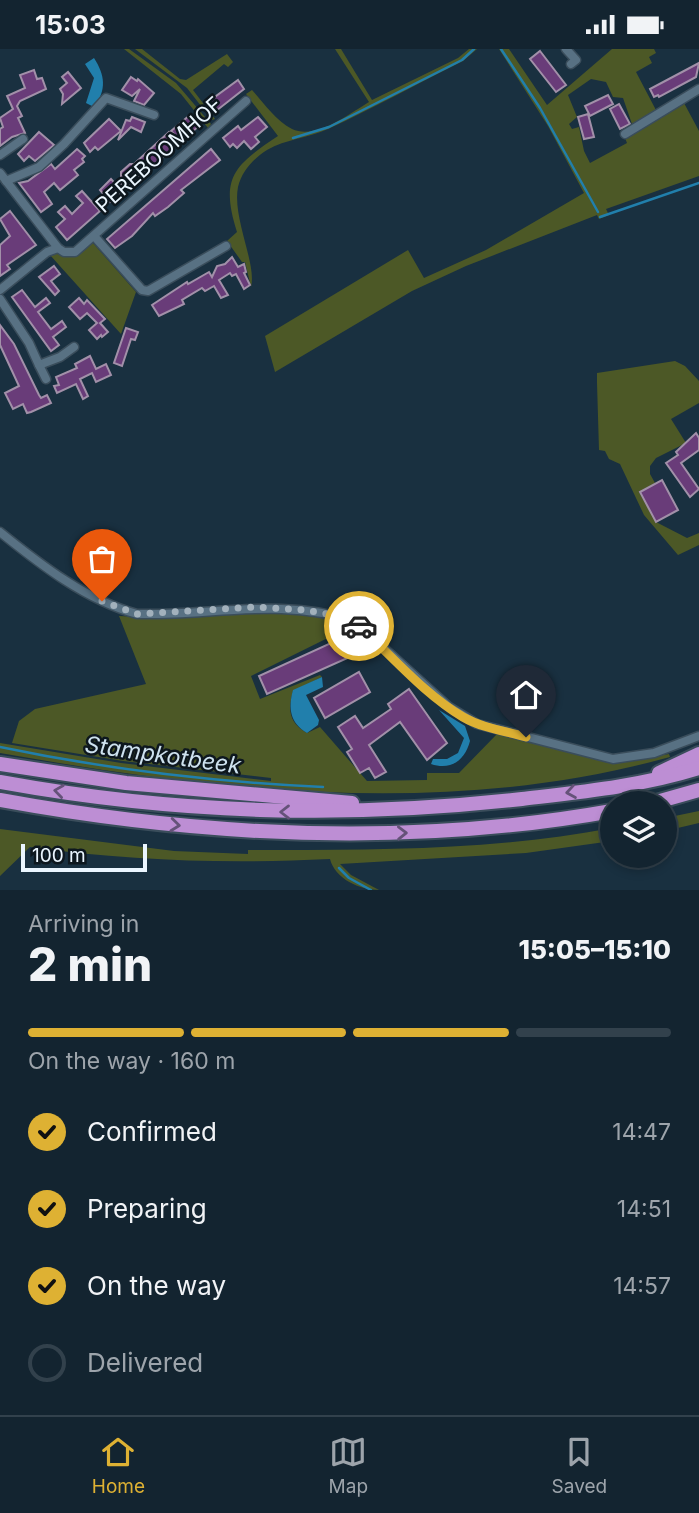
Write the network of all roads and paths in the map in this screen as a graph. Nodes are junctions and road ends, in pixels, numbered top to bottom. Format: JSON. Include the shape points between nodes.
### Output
{"nodes":[{"id":1,"x":566,"y":49,"type":"edge"},
{"id":2,"x":571,"y":64,"type":"dead end"},
{"id":3,"x":699,"y":89,"type":"edge"},
{"id":4,"x":246,"y":101,"type":"dead end"},
{"id":5,"x":154,"y":114,"type":"dead end"},
{"id":6,"x":625,"y":134,"type":"dead end"},
{"id":7,"x":23,"y":139,"type":"dead end"},
{"id":8,"x":0,"y":155,"type":"edge"},
{"id":9,"x":0,"y":173,"type":"edge"},
{"id":10,"x":6,"y":181,"type":"junction"},
{"id":11,"x":94,"y":236,"type":"junction"},
{"id":12,"x":226,"y":246,"type":"dead end"},
{"id":13,"x":58,"y":248,"type":"junction"},
{"id":14,"x":0,"y":290,"type":"edge"},
{"id":15,"x":0,"y":299,"type":"edge"},
{"id":16,"x":74,"y":347,"type":"dead end"},
{"id":17,"x":39,"y":365,"type":"junction"},
{"id":18,"x":46,"y":379,"type":"dead end"},
{"id":19,"x":0,"y":532,"type":"edge"},
{"id":20,"x":699,"y":736,"type":"edge"},
{"id":21,"x":699,"y":754,"type":"edge"},
{"id":22,"x":0,"y":765,"type":"edge"},
{"id":23,"x":699,"y":768,"type":"edge"},
{"id":24,"x":0,"y":782,"type":"edge"},
{"id":25,"x":638,"y":782,"type":"junction"},
{"id":26,"x":699,"y":790,"type":"edge"},
{"id":27,"x":677,"y":797,"type":"edge"},
{"id":28,"x":0,"y":800,"type":"edge"},
{"id":29,"x":699,"y":800,"type":"edge"},
{"id":30,"x":677,"y":802,"type":"edge"},
{"id":31,"x":402,"y":809,"type":"junction"},
{"id":32,"x":600,"y":813,"type":"edge"}],
"edges":[{"from":1,"to":2,"type":"street","via":[[576,61]]},
{"from":3,"to":6,"type":"street"},
{"from":4,"to":11,"type":"street","name":"PEREBOOMHOF"},
{"from":5,"to":10,"type":"street","via":[[106,98],[39,167]]},
{"from":7,"to":8,"type":"street"},
{"from":9,"to":10,"type":"street"},
{"from":10,"to":13,"type":"street"},
{"from":11,"to":12,"type":"street","name":"PEREBOOMHOF","via":[[148,292]]},
{"from":11,"to":13,"type":"street","name":"PEREBOOMHOF","via":[[75,252]]},
{"from":13,"to":14,"type":"street","name":"PEREBOOMHOF"},
{"from":15,"to":17,"type":"street"},
{"from":16,"to":17,"type":"street"},
{"from":17,"to":18,"type":"street"},
{"from":19,"to":20,"type":"street","via":[[79,588],[137,614],[268,607],[354,621],[449,708],[477,724],[613,759],[654,753]]},
{"from":21,"to":25,"type":"highway"},
{"from":22,"to":31,"type":"highway","via":[[126,783]]},
{"from":23,"to":25,"type":"highway"},
{"from":31,"to":24,"type":"highway","one_way":true,"via":[[219,810]]},
{"from":25,"to":31,"type":"highway","one_way":true},
{"from":26,"to":27,"type":"highway"},
{"from":28,"to":32,"type":"highway","one_way":true,"via":[[156,823],[327,833],[434,832]]},
{"from":29,"to":30,"type":"highway"}]}
